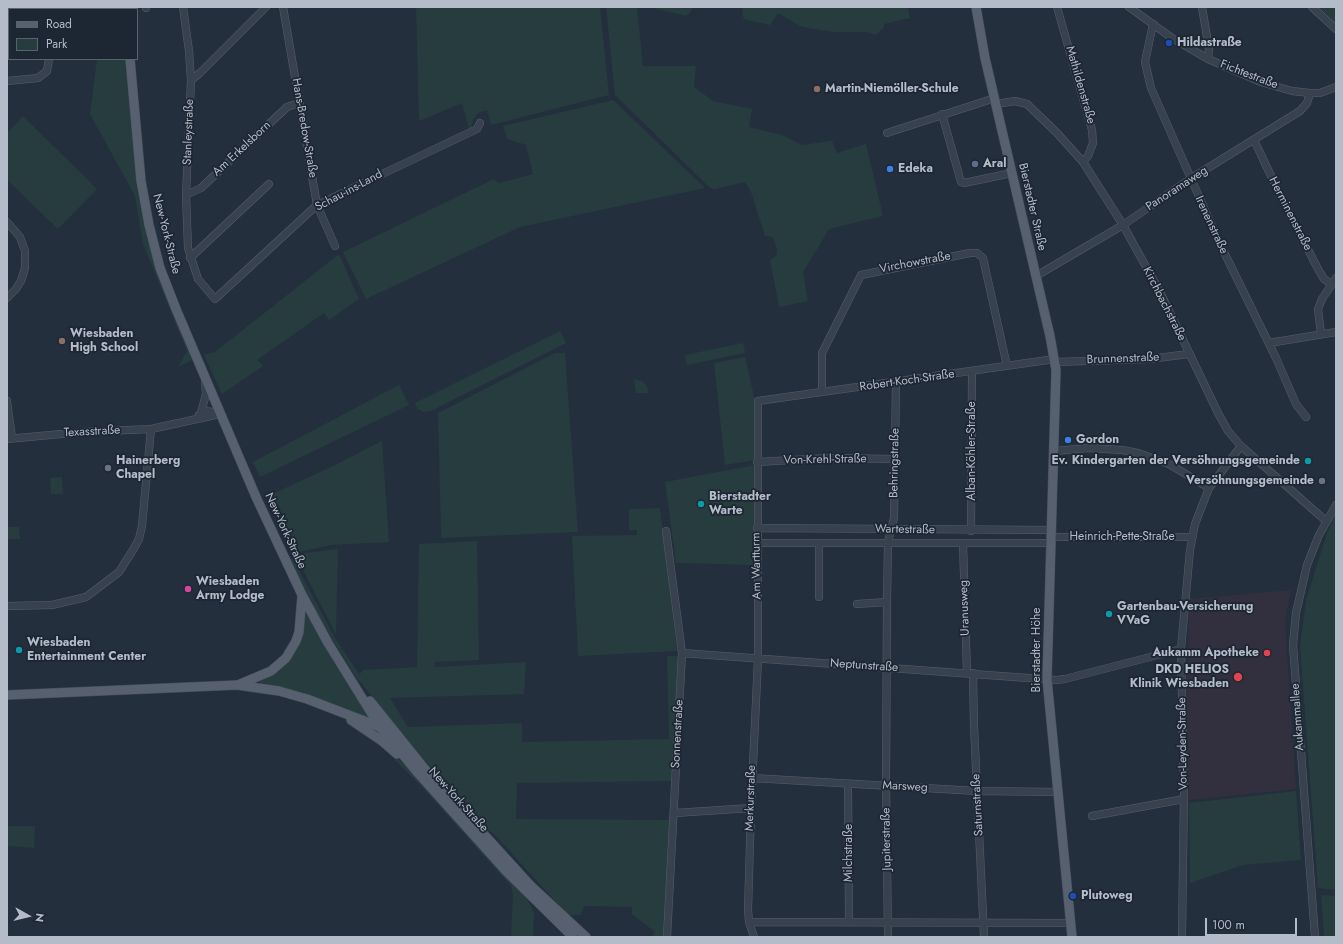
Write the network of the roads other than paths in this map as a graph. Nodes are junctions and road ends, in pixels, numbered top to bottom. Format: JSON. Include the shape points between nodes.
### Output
{"nodes":[{"id":1,"x":183,"y":7,"type":"edge"},
{"id":2,"x":266,"y":7,"type":"edge"},
{"id":3,"x":283,"y":7,"type":"edge"},
{"id":4,"x":971,"y":7,"type":"edge"},
{"id":5,"x":976,"y":7,"type":"edge"},
{"id":6,"x":1057,"y":7,"type":"edge"},
{"id":7,"x":1202,"y":7,"type":"edge"},
{"id":8,"x":1312,"y":7,"type":"edge"},
{"id":9,"x":1132,"y":8,"type":"edge"},
{"id":10,"x":1153,"y":24,"type":"junction"},
{"id":11,"x":1336,"y":29,"type":"edge"},
{"id":12,"x":986,"y":58,"type":"junction"},
{"id":13,"x":1208,"y":59,"type":"junction"},
{"id":14,"x":49,"y":60,"type":"edge"},
{"id":15,"x":130,"y":60,"type":"edge"},
{"id":16,"x":191,"y":80,"type":"junction"},
{"id":17,"x":7,"y":81,"type":"edge"},
{"id":18,"x":1336,"y":87,"type":"edge"},
{"id":19,"x":1310,"y":93,"type":"junction"},
{"id":20,"x":996,"y":101,"type":"junction"},
{"id":21,"x":299,"y":103,"type":"junction"},
{"id":22,"x":942,"y":114,"type":"junction"},
{"id":23,"x":480,"y":123,"type":"dead end"},
{"id":24,"x":887,"y":133,"type":"dead end"},
{"id":25,"x":1254,"y":140,"type":"junction"},
{"id":26,"x":1083,"y":162,"type":"junction"},
{"id":27,"x":1012,"y":173,"type":"junction"},
{"id":28,"x":1190,"y":179,"type":"junction"},
{"id":29,"x":269,"y":184,"type":"dead end"},
{"id":30,"x":186,"y":195,"type":"junction"},
{"id":31,"x":317,"y":205,"type":"junction"},
{"id":32,"x":7,"y":222,"type":"edge"},
{"id":33,"x":1123,"y":225,"type":"junction"},
{"id":34,"x":335,"y":246,"type":"dead end"},
{"id":35,"x":190,"y":258,"type":"junction"},
{"id":36,"x":1036,"y":276,"type":"junction"},
{"id":37,"x":1336,"y":278,"type":"edge"},
{"id":38,"x":1332,"y":284,"type":"junction"},
{"id":39,"x":7,"y":298,"type":"edge"},
{"id":40,"x":215,"y":299,"type":"joint"},
{"id":41,"x":1336,"y":332,"type":"edge"},
{"id":42,"x":1320,"y":334,"type":"junction"},
{"id":43,"x":1269,"y":343,"type":"junction"},
{"id":44,"x":1190,"y":354,"type":"junction"},
{"id":45,"x":1055,"y":360,"type":"junction"},
{"id":46,"x":1007,"y":366,"type":"junction"},
{"id":47,"x":972,"y":372,"type":"junction"},
{"id":48,"x":205,"y":380,"type":"junction"},
{"id":49,"x":896,"y":382,"type":"junction"},
{"id":50,"x":822,"y":392,"type":"junction"},
{"id":51,"x":758,"y":400,"type":"joint"},
{"id":52,"x":7,"y":401,"type":"edge"},
{"id":53,"x":201,"y":413,"type":"junction"},
{"id":54,"x":220,"y":414,"type":"junction"},
{"id":55,"x":1306,"y":417,"type":"dead end"},
{"id":56,"x":192,"y":420,"type":"junction"},
{"id":57,"x":151,"y":429,"type":"junction"},
{"id":58,"x":10,"y":438,"type":"edge"},
{"id":59,"x":1241,"y":446,"type":"junction"},
{"id":60,"x":1055,"y":451,"type":"junction"},
{"id":61,"x":894,"y":459,"type":"junction"},
{"id":62,"x":757,"y":462,"type":"junction"},
{"id":63,"x":1209,"y":488,"type":"junction"},
{"id":64,"x":1336,"y":505,"type":"edge"},
{"id":65,"x":1326,"y":521,"type":"junction"},
{"id":66,"x":757,"y":528,"type":"junction"},
{"id":67,"x":892,"y":529,"type":"junction"},
{"id":68,"x":666,"y":531,"type":"dead end"},
{"id":69,"x":971,"y":531,"type":"junction"},
{"id":70,"x":1052,"y":537,"type":"junction"},
{"id":71,"x":1192,"y":537,"type":"junction"},
{"id":72,"x":888,"y":542,"type":"junction"},
{"id":73,"x":757,"y":543,"type":"junction"},
{"id":74,"x":963,"y":543,"type":"junction"},
{"id":75,"x":819,"y":544,"type":"junction"},
{"id":76,"x":302,"y":595,"type":"junction"},
{"id":77,"x":819,"y":597,"type":"dead end"},
{"id":78,"x":887,"y":602,"type":"junction"},
{"id":79,"x":857,"y":604,"type":"dead end"},
{"id":80,"x":7,"y":606,"type":"edge"},
{"id":81,"x":1181,"y":649,"type":"junction"},
{"id":82,"x":682,"y":653,"type":"junction"},
{"id":83,"x":758,"y":658,"type":"junction"},
{"id":84,"x":339,"y":660,"type":"junction"},
{"id":85,"x":887,"y":668,"type":"junction"},
{"id":86,"x":970,"y":673,"type":"junction"},
{"id":87,"x":1047,"y":679,"type":"junction"},
{"id":88,"x":237,"y":685,"type":"junction"},
{"id":89,"x":7,"y":695,"type":"edge"},
{"id":90,"x":333,"y":709,"type":"junction"},
{"id":91,"x":380,"y":727,"type":"junction"},
{"id":92,"x":399,"y":738,"type":"junction"},
{"id":93,"x":417,"y":772,"type":"junction"},
{"id":94,"x":752,"y":778,"type":"junction"},
{"id":95,"x":848,"y":784,"type":"junction"},
{"id":96,"x":886,"y":786,"type":"junction"},
{"id":97,"x":977,"y":791,"type":"junction"},
{"id":98,"x":1058,"y":792,"type":"junction"},
{"id":99,"x":1184,"y":799,"type":"junction"},
{"id":100,"x":750,"y":808,"type":"junction"},
{"id":101,"x":674,"y":812,"type":"junction"},
{"id":102,"x":1092,"y":816,"type":"dead end"},
{"id":103,"x":888,"y":921,"type":"junction"},
{"id":104,"x":749,"y":922,"type":"junction"},
{"id":105,"x":849,"y":922,"type":"junction"},
{"id":106,"x":1070,"y":923,"type":"junction"},
{"id":107,"x":983,"y":924,"type":"junction"},
{"id":108,"x":573,"y":937,"type":"edge"},
{"id":109,"x":586,"y":937,"type":"edge"},
{"id":110,"x":667,"y":937,"type":"edge"},
{"id":111,"x":754,"y":937,"type":"edge"},
{"id":112,"x":888,"y":937,"type":"edge"},
{"id":113,"x":984,"y":937,"type":"edge"},
{"id":114,"x":1072,"y":937,"type":"edge"},
{"id":115,"x":1182,"y":937,"type":"edge"},
{"id":116,"x":1315,"y":937,"type":"edge"}],
"edges":[{"from":1,"to":16,"type":"street","name":"Stanleystraße"},
{"from":2,"to":16,"type":"street"},
{"from":3,"to":21,"type":"street","name":"Hans-Bredow-Straße"},
{"from":4,"to":12,"type":"main road","name":"Bierstadter Straße"},
{"from":5,"to":12,"type":"main road","name":"Bierstadter Straße"},
{"from":6,"to":26,"type":"street","name":"Mathildenstraße","via":[[1092,130],[1093,143]]},
{"from":7,"to":13,"type":"street","via":[[1209,49]]},
{"from":8,"to":11,"type":"street"},
{"from":9,"to":10,"type":"street","name":"Fichtestraße"},
{"from":10,"to":13,"type":"street","name":"Fichtestraße"},
{"from":10,"to":28,"type":"street","name":"Irenenstraße","via":[[1146,55],[1147,75]]},
{"from":12,"to":20,"type":"main road","name":"Bierstadter Straße"},
{"from":13,"to":19,"type":"street","name":"Fichtestraße","via":[[1261,82]]},
{"from":14,"to":17,"type":"street","via":[[47,71],[38,78]]},
{"from":15,"to":48,"type":"main road","name":"New-York-Straße","via":[[141,181],[149,224],[168,289]]},
{"from":16,"to":30,"type":"street","name":"Stanleystraße"},
{"from":18,"to":19,"type":"street","name":"Fichtestraße","via":[[1320,93]]},
{"from":19,"to":25,"type":"street","name":"Panoramaweg","via":[[1307,103],[1300,111]]},
{"from":20,"to":22,"type":"street","name":"Kirchbachstraße"},
{"from":20,"to":26,"type":"street","name":"Kirchbachstraße","via":[[1015,100],[1027,104]]},
{"from":20,"to":27,"type":"main road","name":"Bierstadter Straße"},
{"from":21,"to":30,"type":"street","name":"Am Erkelsborn","via":[[287,107],[201,188]]},
{"from":21,"to":31,"type":"street","name":"Hans-Bredow-Straße"},
{"from":22,"to":24,"type":"street","name":"Kirchbachstraße"},
{"from":22,"to":27,"type":"street","via":[[961,182]]},
{"from":23,"to":31,"type":"street","name":"Schau-ins-Land","via":[[477,129]]},
{"from":25,"to":28,"type":"street","name":"Panoramaweg"},
{"from":25,"to":38,"type":"street","name":"Herminenstraße","via":[[1318,269],[1324,279]]},
{"from":26,"to":33,"type":"street","name":"Kirchbachstraße"},
{"from":27,"to":36,"type":"main road","name":"Bierstadter Straße"},
{"from":28,"to":33,"type":"street","name":"Panoramaweg"},
{"from":28,"to":43,"type":"street","name":"Irenenstraße"},
{"from":29,"to":35,"type":"street"},
{"from":30,"to":35,"type":"street","name":"Stanleystraße"},
{"from":31,"to":34,"type":"street","name":"Hans-Bredow-Straße"},
{"from":31,"to":40,"type":"street","name":"Schau-ins-Land"},
{"from":32,"to":39,"type":"street","via":[[20,237],[25,251],[25,268],[16,290]]},
{"from":33,"to":36,"type":"street","name":"Panoramaweg"},
{"from":33,"to":44,"type":"street","name":"Kirchbachstraße"},
{"from":35,"to":40,"type":"street","name":"Stanleystraße","via":[[198,280]]},
{"from":36,"to":45,"type":"main road","name":"Bierstadter Straße"},
{"from":37,"to":38,"type":"street"},
{"from":38,"to":42,"type":"street","via":[[1318,309]]},
{"from":41,"to":42,"type":"street"},
{"from":42,"to":43,"type":"street"},
{"from":43,"to":55,"type":"street","name":"Irenenstraße","via":[[1296,404]]},
{"from":44,"to":45,"type":"street","name":"Brunnenstraße","via":[[1157,358]]},
{"from":44,"to":59,"type":"street","name":"Kirchbachstraße","via":[[1224,424]]},
{"from":45,"to":46,"type":"street","name":"Robert-Koch-Straße"},
{"from":45,"to":60,"type":"main road","name":"Bierstadter Höhe"},
{"from":46,"to":47,"type":"street","name":"Robert-Koch-Straße"},
{"from":46,"to":50,"type":"street","name":"Virchowstraße","via":[[983,258],[977,253],[970,253],[861,274],[822,353]]},
{"from":47,"to":49,"type":"street","name":"Robert-Koch-Straße"},
{"from":47,"to":69,"type":"street","name":"Alban-Köhler-Straße"},
{"from":48,"to":53,"type":"street","via":[[206,394]]},
{"from":48,"to":54,"type":"main road","name":"New-York-Straße"},
{"from":49,"to":50,"type":"street","name":"Robert-Koch-Straße"},
{"from":49,"to":61,"type":"street","name":"Behringstraße"},
{"from":50,"to":51,"type":"street","name":"Robert-Koch-Straße"},
{"from":51,"to":62,"type":"street","name":"Am Wartturm"},
{"from":52,"to":58,"type":"street"},
{"from":53,"to":54,"type":"street","via":[[211,411]]},
{"from":53,"to":56,"type":"street"},
{"from":54,"to":56,"type":"street"},
{"from":54,"to":76,"type":"main road","name":"New-York-Straße"},
{"from":56,"to":57,"type":"street","name":"Texasstraße"},
{"from":57,"to":58,"type":"street","name":"Texasstraße"},
{"from":57,"to":80,"type":"street","via":[[142,526],[139,539],[119,572],[86,597],[52,605]]},
{"from":59,"to":63,"type":"street","name":"Von-Leyden-Straße"},
{"from":59,"to":65,"type":"street","name":"Kirchbachstraße"},
{"from":60,"to":63,"type":"street","via":[[1105,448],[1138,453],[1169,464]]},
{"from":60,"to":70,"type":"main road","name":"Bierstadter Höhe"},
{"from":61,"to":62,"type":"street","name":"Von-Krehl-Straße","via":[[829,458]]},
{"from":61,"to":67,"type":"street","name":"Behringstraße"},
{"from":62,"to":66,"type":"street","name":"Am Wartturm"},
{"from":63,"to":71,"type":"street","name":"Von-Leyden-Straße"},
{"from":64,"to":65,"type":"street","name":"Aukammallee"},
{"from":65,"to":116,"type":"street","name":"Aukammallee","via":[[1312,550],[1302,581],[1294,645]]},
{"from":66,"to":67,"type":"street","name":"Wartestraße"},
{"from":66,"to":73,"type":"street","name":"Am Wartturm"},
{"from":67,"to":69,"type":"street","name":"Wartestraße"},
{"from":67,"to":72,"type":"street","name":"Behringstraße"},
{"from":68,"to":82,"type":"street","name":"Sonnenstraße"},
{"from":69,"to":70,"type":"street","name":"Wartestraße"},
{"from":70,"to":71,"type":"street","name":"Heinrich-Pette-Straße"},
{"from":70,"to":74,"type":"street","name":"Wartestraße"},
{"from":70,"to":87,"type":"main road","name":"Bierstadter Höhe"},
{"from":71,"to":81,"type":"street","name":"Von-Leyden-Straße"},
{"from":72,"to":74,"type":"street","name":"Wartestraße"},
{"from":72,"to":75,"type":"street","name":"Wartestraße"},
{"from":72,"to":78,"type":"street","name":"Behringstraße"},
{"from":73,"to":75,"type":"street","name":"Wartestraße"},
{"from":73,"to":83,"type":"street","name":"Am Wartturm"},
{"from":74,"to":86,"type":"street","name":"Uranusweg"},
{"from":75,"to":77,"type":"street"},
{"from":76,"to":84,"type":"main road","name":"New-York-Straße"},
{"from":76,"to":88,"type":"main road","via":[[299,632],[286,658],[271,672]]},
{"from":78,"to":79,"type":"street"},
{"from":78,"to":85,"type":"street","name":"Jupiterstraße"},
{"from":81,"to":87,"type":"street","name":"Neptunstraße","via":[[1065,680]]},
{"from":81,"to":99,"type":"street","name":"Von-Leyden-Straße"},
{"from":82,"to":83,"type":"street","name":"Neptunstraße"},
{"from":82,"to":101,"type":"street","name":"Sonnenstraße"},
{"from":83,"to":85,"type":"street","name":"Neptunstraße"},
{"from":83,"to":94,"type":"street","name":"Merkurstraße"},
{"from":84,"to":91,"type":"main road","name":"New-York-Straße"},
{"from":84,"to":92,"type":"main road","name":"New-York-Straße"},
{"from":85,"to":86,"type":"street","name":"Neptunstraße"},
{"from":85,"to":96,"type":"street","name":"Jupiterstraße"},
{"from":86,"to":87,"type":"street","name":"Neptunstraße"},
{"from":86,"to":97,"type":"street","name":"Saturnstraße"},
{"from":87,"to":98,"type":"main road","name":"Bierstadter Höhe"},
{"from":88,"to":89,"type":"main road"},
{"from":88,"to":90,"type":"main road","via":[[307,699]]},
{"from":90,"to":91,"type":"main road"},
{"from":90,"to":93,"type":"main road","via":[[382,741]]},
{"from":91,"to":92,"type":"main road"},
{"from":91,"to":93,"type":"main road","name":"New-York-Straße"},
{"from":92,"to":109,"type":"main road","name":"New-York-Straße","via":[[531,886]]},
{"from":93,"to":108,"type":"main road","name":"New-York-Straße","via":[[506,871]]},
{"from":94,"to":95,"type":"street","name":"Marsweg"},
{"from":94,"to":100,"type":"street","name":"Merkurstraße"},
{"from":95,"to":96,"type":"street","name":"Marsweg"},
{"from":95,"to":105,"type":"street","name":"Milchstraße"},
{"from":96,"to":97,"type":"street","name":"Marsweg"},
{"from":96,"to":103,"type":"street","name":"Jupiterstraße"},
{"from":97,"to":98,"type":"street","name":"Marsweg"},
{"from":97,"to":107,"type":"street","name":"Saturnstraße"},
{"from":98,"to":106,"type":"main road","name":"Bierstadter Höhe"},
{"from":99,"to":102,"type":"street"},
{"from":99,"to":115,"type":"street","name":"Von-Leyden-Straße"},
{"from":100,"to":101,"type":"street"},
{"from":100,"to":104,"type":"street","name":"Merkurstraße"},
{"from":101,"to":110,"type":"street","name":"Sonnenstraße"},
{"from":103,"to":105,"type":"street"},
{"from":103,"to":107,"type":"street"},
{"from":103,"to":112,"type":"street","name":"Jupiterstraße"},
{"from":104,"to":105,"type":"street"},
{"from":104,"to":111,"type":"street","name":"Merkurstraße"},
{"from":106,"to":107,"type":"street"},
{"from":106,"to":114,"type":"main road","name":"Bierstadter Höhe"},
{"from":107,"to":113,"type":"street","name":"Saturnstraße"}]}
